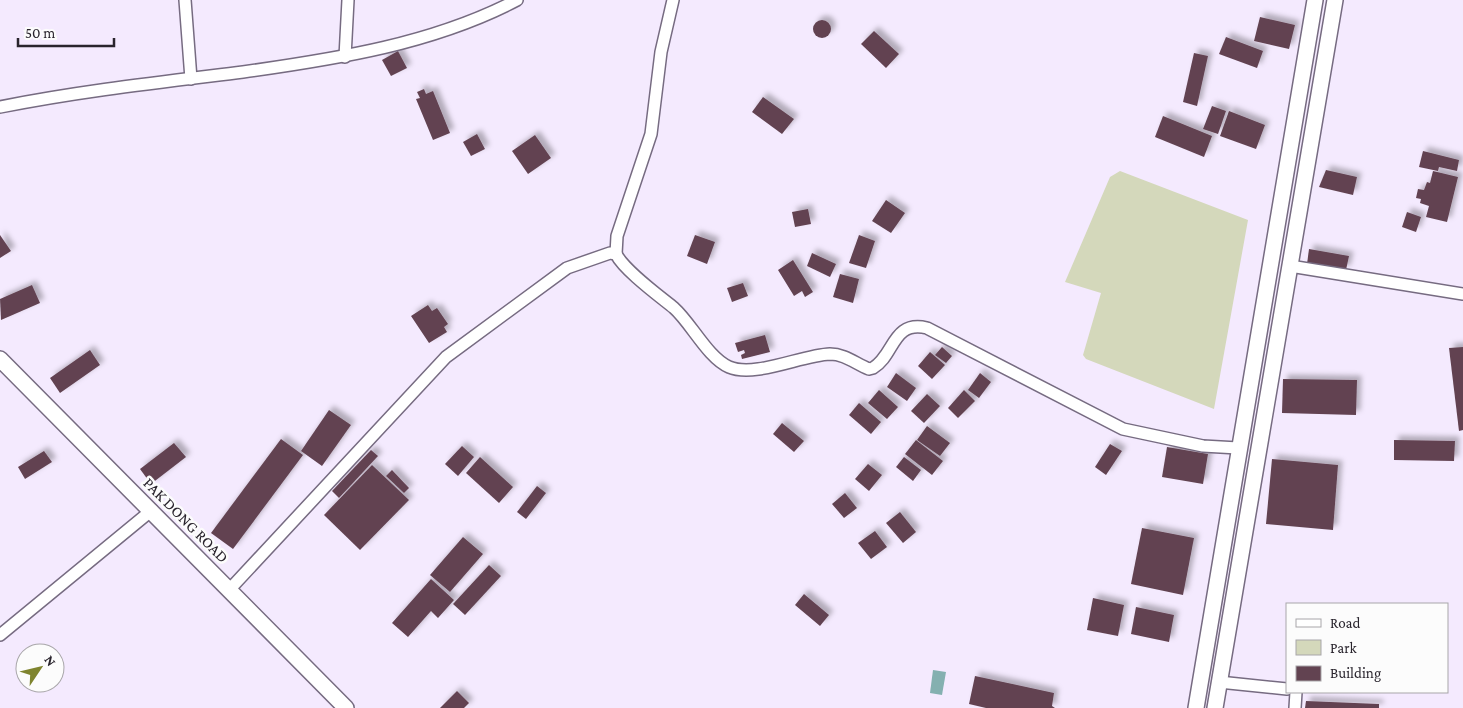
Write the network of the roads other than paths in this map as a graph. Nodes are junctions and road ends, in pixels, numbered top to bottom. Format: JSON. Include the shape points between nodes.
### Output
{"nodes":[{"id":1,"x":185,"y":0,"type":"edge"},
{"id":2,"x":348,"y":0,"type":"edge"},
{"id":3,"x":517,"y":0,"type":"edge"},
{"id":4,"x":673,"y":0,"type":"edge"},
{"id":5,"x":1315,"y":0,"type":"edge"},
{"id":6,"x":1335,"y":0,"type":"edge"},
{"id":7,"x":345,"y":57,"type":"junction"},
{"id":8,"x":191,"y":79,"type":"junction"},
{"id":9,"x":0,"y":107,"type":"edge"},
{"id":10,"x":616,"y":254,"type":"junction"},
{"id":11,"x":1290,"y":266,"type":"junction"},
{"id":12,"x":1463,"y":294,"type":"edge"},
{"id":13,"x":0,"y":359,"type":"edge"},
{"id":14,"x":1238,"y":448,"type":"junction"},
{"id":15,"x":152,"y":510,"type":"junction"},
{"id":16,"x":230,"y":589,"type":"junction"},
{"id":17,"x":1210,"y":626,"type":"junction"},
{"id":18,"x":1229,"y":628,"type":"junction"},
{"id":19,"x":0,"y":635,"type":"edge"},
{"id":20,"x":1220,"y":682,"type":"junction"},
{"id":21,"x":1286,"y":689,"type":"edge"},
{"id":22,"x":1296,"y":693,"type":"edge"},
{"id":23,"x":346,"y":708,"type":"edge"},
{"id":24,"x":1196,"y":708,"type":"edge"},
{"id":25,"x":1215,"y":708,"type":"edge"},
{"id":26,"x":1295,"y":708,"type":"edge"}],
"edges":[{"from":1,"to":8,"type":"street"},
{"from":2,"to":7,"type":"street"},
{"from":3,"to":7,"type":"street","via":[[433,34]]},
{"from":4,"to":10,"type":"street","via":[[661,52],[651,134],[617,236]]},
{"from":5,"to":14,"type":"main road"},
{"from":6,"to":11,"type":"main road"},
{"from":7,"to":8,"type":"street"},
{"from":8,"to":9,"type":"street"},
{"from":10,"to":14,"type":"street","via":[[624,265],[680,313],[729,367],[757,369],[831,354],[848,357],[869,369],[876,367],[898,336],[919,326],[1123,429],[1202,446]]},
{"from":10,"to":16,"type":"street","via":[[606,254],[567,268],[446,357]]},
{"from":11,"to":12,"type":"street"},
{"from":11,"to":18,"type":"main road"},
{"from":13,"to":15,"type":"main road","name":"PAK DONG ROAD"},
{"from":14,"to":17,"type":"main road"},
{"from":15,"to":16,"type":"main road","name":"PAK DONG ROAD"},
{"from":15,"to":19,"type":"street"},
{"from":16,"to":23,"type":"main road","name":"PAK DONG ROAD"},
{"from":17,"to":18,"type":"main road"},
{"from":17,"to":24,"type":"main road"},
{"from":18,"to":20,"type":"main road"},
{"from":20,"to":21,"type":"street"},
{"from":20,"to":25,"type":"main road"},
{"from":22,"to":26,"type":"street"}]}
